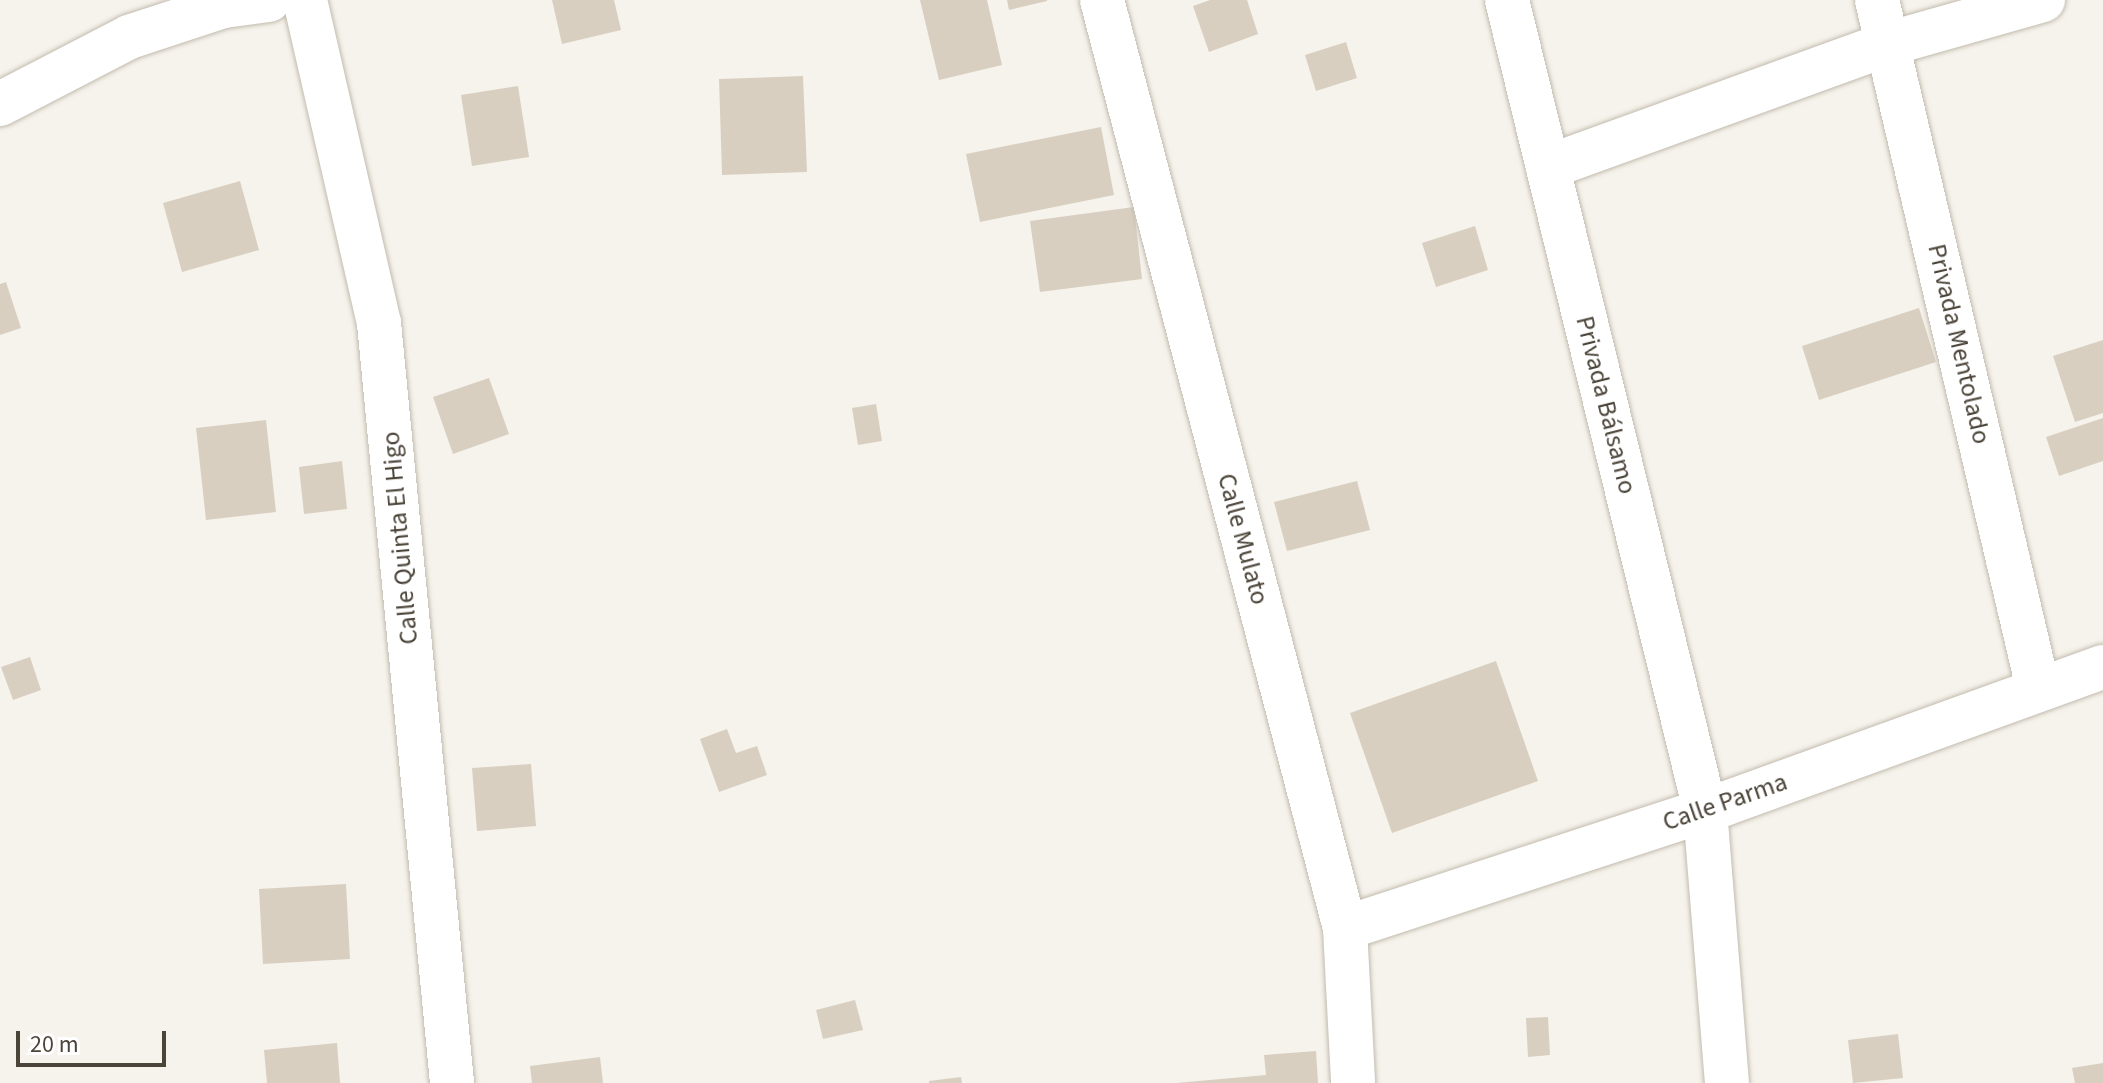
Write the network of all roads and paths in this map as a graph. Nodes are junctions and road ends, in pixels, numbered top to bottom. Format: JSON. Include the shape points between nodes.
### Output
{"nodes":[{"id":1,"x":269,"y":0,"type":"edge"},
{"id":2,"x":305,"y":0,"type":"edge"},
{"id":3,"x":1102,"y":0,"type":"edge"},
{"id":4,"x":1507,"y":0,"type":"edge"},
{"id":5,"x":1877,"y":0,"type":"edge"},
{"id":6,"x":2043,"y":0,"type":"edge"},
{"id":7,"x":223,"y":3,"type":"edge"},
{"id":8,"x":1891,"y":43,"type":"junction"},
{"id":9,"x":0,"y":104,"type":"edge"},
{"id":10,"x":1548,"y":167,"type":"junction"},
{"id":11,"x":2103,"y":667,"type":"edge"},
{"id":12,"x":2038,"y":688,"type":"junction"},
{"id":13,"x":1705,"y":810,"type":"junction"},
{"id":14,"x":1345,"y":928,"type":"junction"},
{"id":15,"x":452,"y":1083,"type":"edge"},
{"id":16,"x":1353,"y":1083,"type":"edge"},
{"id":17,"x":1727,"y":1083,"type":"edge"}],
"edges":[{"from":1,"to":7,"type":"street"},
{"from":2,"to":15,"type":"street","name":"Calle Quinta El Higo","via":[[379,323]]},
{"from":3,"to":14,"type":"street","name":"Calle Mulato"},
{"from":4,"to":10,"type":"street","name":"Privada Bálsamo"},
{"from":5,"to":8,"type":"street","name":"Privada Mentolado"},
{"from":6,"to":8,"type":"street"},
{"from":7,"to":9,"type":"street","via":[[129,37]]},
{"from":8,"to":10,"type":"street"},
{"from":8,"to":12,"type":"street","name":"Privada Mentolado"},
{"from":10,"to":13,"type":"street","name":"Privada Bálsamo"},
{"from":11,"to":12,"type":"street","name":"Calle Parma"},
{"from":12,"to":13,"type":"street","name":"Calle Parma"},
{"from":13,"to":14,"type":"street","name":"Calle Parma"},
{"from":13,"to":17,"type":"street","name":"Privada Bálsamo"},
{"from":14,"to":16,"type":"street","name":"Calle Mulato"}]}
